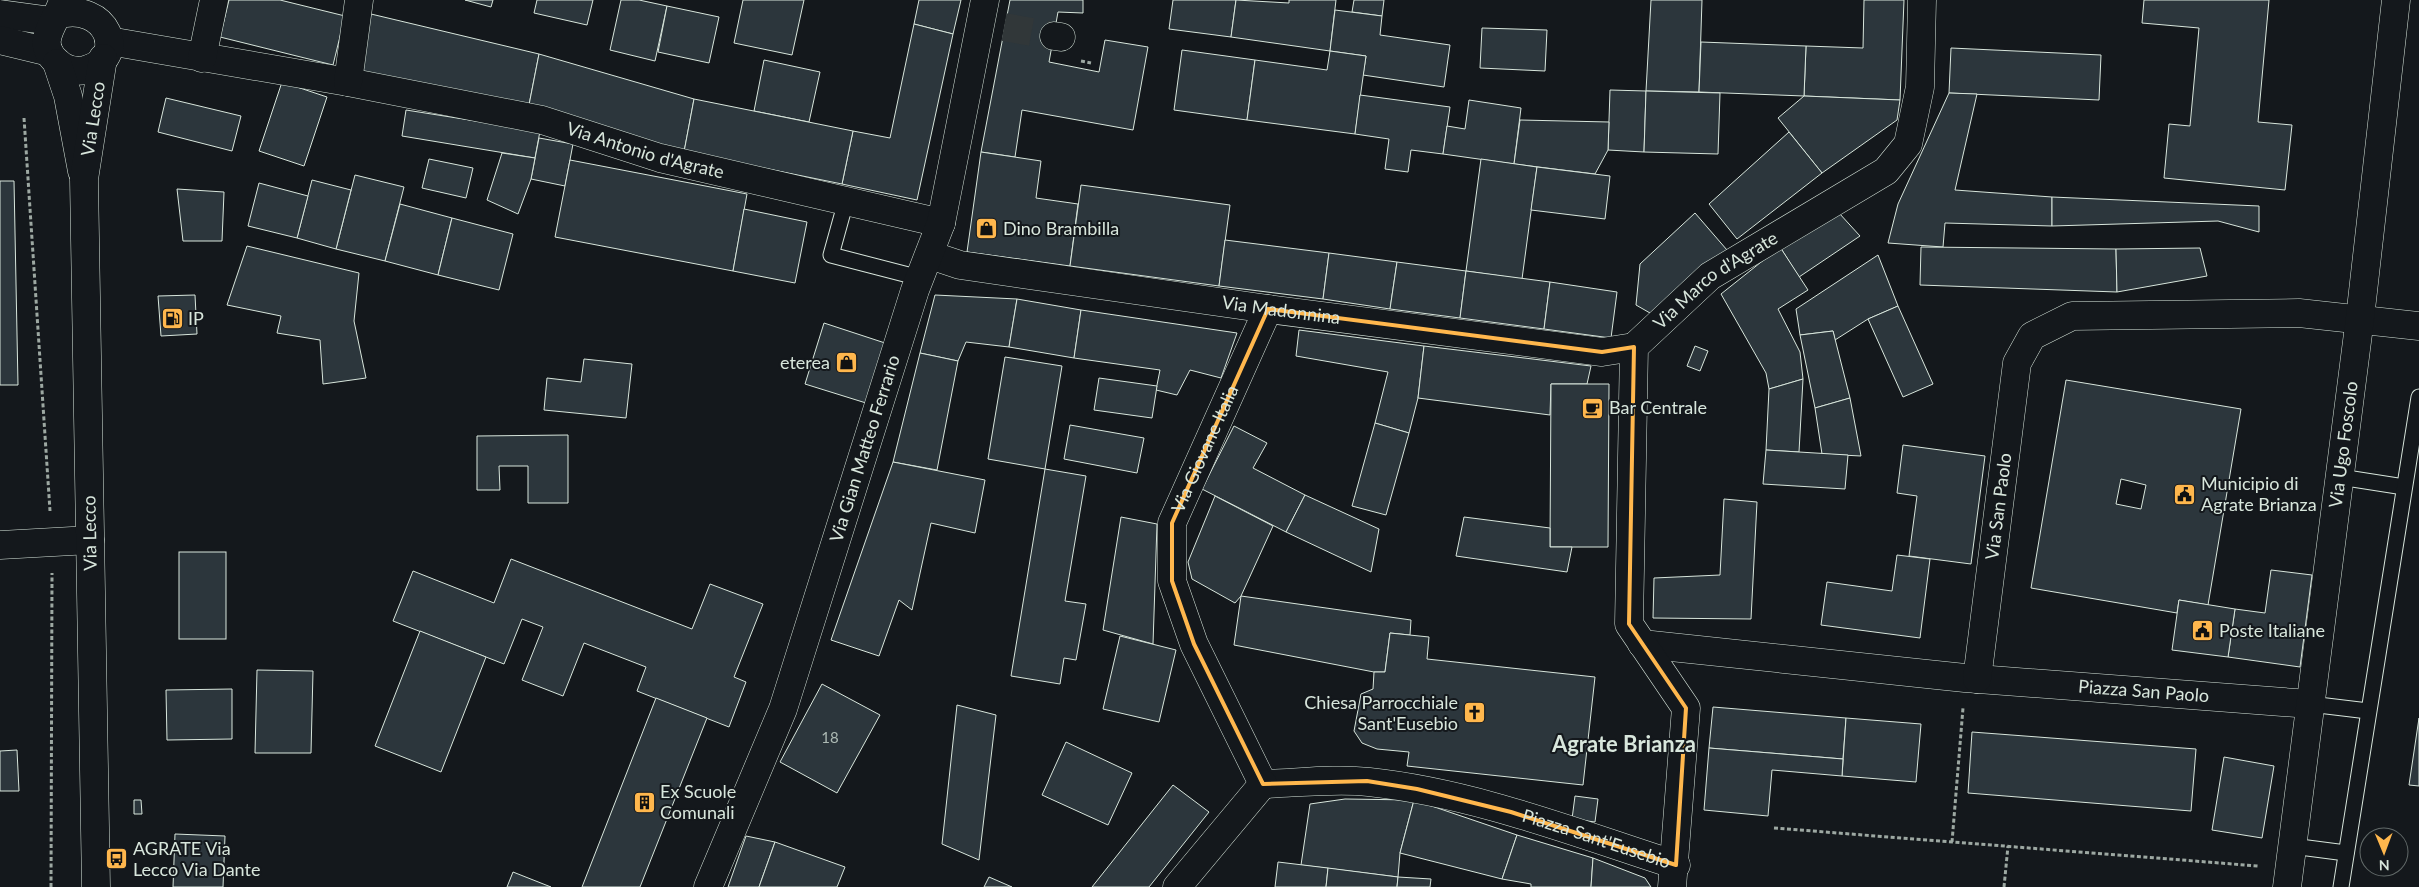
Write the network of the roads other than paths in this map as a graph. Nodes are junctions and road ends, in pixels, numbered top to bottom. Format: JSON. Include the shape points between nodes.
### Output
{"nodes":[{"id":1,"x":214,"y":0,"type":"edge"},
{"id":2,"x":359,"y":0,"type":"edge"},
{"id":3,"x":1922,"y":0,"type":"edge"},
{"id":4,"x":2396,"y":0,"type":"edge"},
{"id":5,"x":57,"y":12,"type":"edge"},
{"id":6,"x":0,"y":14,"type":"edge"},
{"id":7,"x":990,"y":16,"type":"edge"},
{"id":8,"x":103,"y":29,"type":"edge"},
{"id":9,"x":0,"y":40,"type":"edge"},
{"id":10,"x":53,"y":57,"type":"junction"},
{"id":11,"x":202,"y":58,"type":"junction"},
{"id":12,"x":348,"y":82,"type":"junction"},
{"id":13,"x":84,"y":180,"type":"junction"},
{"id":14,"x":846,"y":201,"type":"junction"},
{"id":15,"x":941,"y":223,"type":"junction"},
{"id":16,"x":925,"y":266,"type":"junction"},
{"id":17,"x":1268,"y":309,"type":"junction"},
{"id":18,"x":2360,"y":318,"type":"junction"},
{"id":19,"x":2419,"y":326,"type":"edge"},
{"id":20,"x":1634,"y":347,"type":"junction"},
{"id":21,"x":2419,"y":397,"type":"edge"},
{"id":22,"x":2340,"y":477,"type":"junction"},
{"id":23,"x":2404,"y":486,"type":"junction"},
{"id":24,"x":90,"y":540,"type":"junction"},
{"id":25,"x":0,"y":545,"type":"edge"},
{"id":26,"x":1635,"y":634,"type":"junction"},
{"id":27,"x":1971,"y":678,"type":"junction"},
{"id":28,"x":2310,"y":704,"type":"junction"},
{"id":29,"x":2368,"y":710,"type":"junction"},
{"id":30,"x":1263,"y":784,"type":"junction"},
{"id":31,"x":2346,"y":853,"type":"junction"},
{"id":32,"x":2289,"y":867,"type":"edge"},
{"id":33,"x":1674,"y":876,"type":"edge"},
{"id":34,"x":96,"y":887,"type":"edge"},
{"id":35,"x":708,"y":887,"type":"edge"},
{"id":36,"x":1177,"y":887,"type":"edge"},
{"id":37,"x":2341,"y":887,"type":"edge"}],
"edges":[{"from":1,"to":11,"type":"street"},
{"from":2,"to":12,"type":"street"},
{"from":3,"to":20,"type":"street","name":"Via Marco d'Agrate","via":[[1920,87],[1908,144],[1886,171],[1710,276]]},
{"from":4,"to":18,"type":"street","name":"Via Ugo Foscolo"},
{"from":5,"to":6,"type":"street"},
{"from":5,"to":8,"type":"street","via":[[82,8],[93,12]]},
{"from":5,"to":10,"type":"street","name":"Via Lecco","via":[[47,36]]},
{"from":7,"to":15,"type":"street","name":"Via Gian Matteo Ferrario"},
{"from":8,"to":10,"type":"street","name":"Via Lecco","via":[[92,67],[80,71],[68,69]]},
{"from":8,"to":11,"type":"street","name":"Via Antonio d'Agrate"},
{"from":8,"to":13,"type":"street","name":"Via Lecco"},
{"from":9,"to":10,"type":"street"},
{"from":10,"to":13,"type":"street","name":"Via Lecco","via":[[68,96]]},
{"from":11,"to":12,"type":"street","name":"Via Antonio d'Agrate"},
{"from":12,"to":14,"type":"street","name":"Via Antonio d'Agrate","via":[[542,120],[660,158]]},
{"from":13,"to":24,"type":"street","name":"Via Lecco"},
{"from":14,"to":15,"type":"street","name":"Via Antonio d'Agrate"},
{"from":14,"to":16,"type":"lane","via":[[831,255]]},
{"from":15,"to":16,"type":"street","name":"Via Gian Matteo Ferrario"},
{"from":16,"to":17,"type":"street","name":"Via Madonnina","via":[[960,265]]},
{"from":16,"to":35,"type":"street","name":"Via Gian Matteo Ferrario","via":[[783,709]]},
{"from":17,"to":20,"type":"street","name":"Via Madonnina","via":[[1602,352]]},
{"from":17,"to":30,"type":"street","name":"Via Giovane Italia","via":[[1172,523],[1172,581],[1194,644]]},
{"from":18,"to":19,"type":"street","name":"Via San Paolo"},
{"from":18,"to":22,"type":"street","name":"Via Ugo Foscolo"},
{"from":18,"to":27,"type":"street","name":"Via San Paolo","via":[[2299,314],[2072,316],[2032,336],[2017,362]]},
{"from":20,"to":26,"type":"street"},
{"from":21,"to":23,"type":"lane"},
{"from":22,"to":23,"type":"lane"},
{"from":22,"to":28,"type":"street","name":"Via Ugo Foscolo"},
{"from":23,"to":29,"type":"lane"},
{"from":24,"to":25,"type":"street"},
{"from":24,"to":34,"type":"street","name":"Via Lecco"},
{"from":26,"to":27,"type":"street"},
{"from":26,"to":33,"type":"street","name":"Piazza Sant'Eusebio","via":[[1686,708]]},
{"from":27,"to":28,"type":"street","name":"Piazza San Paolo"},
{"from":28,"to":29,"type":"lane"},
{"from":28,"to":32,"type":"street","name":"Via Ugo Foscolo"},
{"from":29,"to":31,"type":"lane"},
{"from":30,"to":33,"type":"street","name":"Piazza Sant'Eusebio","via":[[1367,781],[1417,789],[1510,812]]},
{"from":30,"to":36,"type":"street"},
{"from":31,"to":32,"type":"lane"},
{"from":31,"to":37,"type":"lane"}]}
